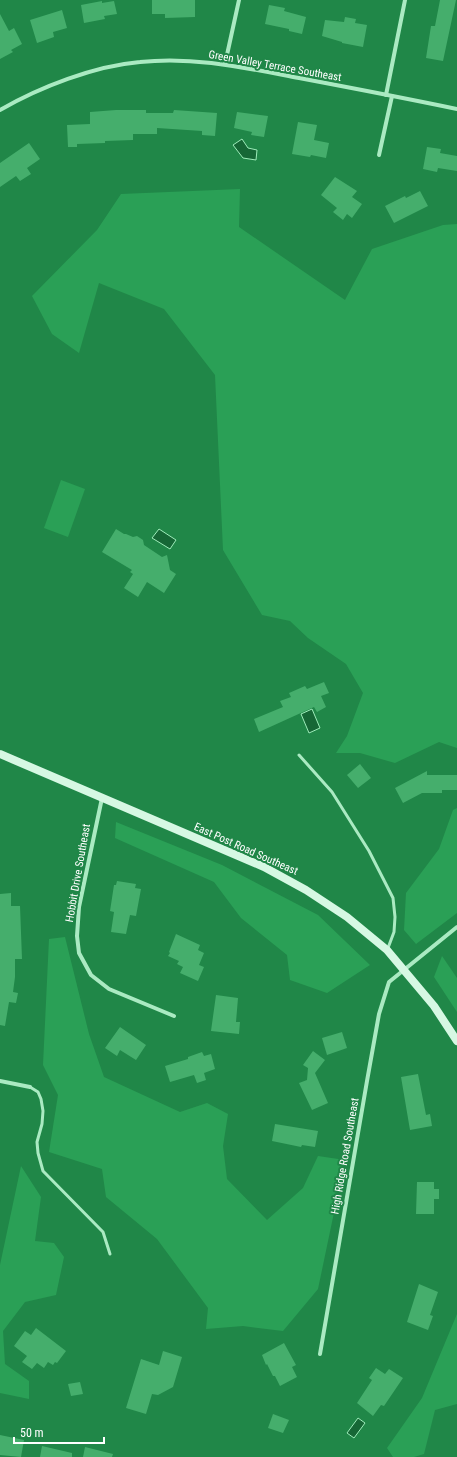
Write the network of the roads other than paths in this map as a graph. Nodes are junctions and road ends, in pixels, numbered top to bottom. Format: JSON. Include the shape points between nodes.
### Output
{"nodes":[{"id":1,"x":239,"y":0,"type":"edge"},
{"id":2,"x":405,"y":0,"type":"edge"},
{"id":3,"x":225,"y":64,"type":"junction"},
{"id":4,"x":386,"y":95,"type":"junction"},
{"id":5,"x":392,"y":96,"type":"junction"},
{"id":6,"x":457,"y":109,"type":"edge"},
{"id":7,"x":0,"y":110,"type":"edge"},
{"id":8,"x":379,"y":155,"type":"dead end"},
{"id":9,"x":0,"y":754,"type":"edge"},
{"id":10,"x":299,"y":755,"type":"dead end"},
{"id":11,"x":102,"y":798,"type":"junction"},
{"id":12,"x":457,"y":927,"type":"edge"},
{"id":13,"x":387,"y":950,"type":"junction"},
{"id":14,"x":405,"y":970,"type":"junction"},
{"id":15,"x":174,"y":1016,"type":"dead end"},
{"id":16,"x":457,"y":1040,"type":"edge"},
{"id":17,"x":0,"y":1081,"type":"edge"},
{"id":18,"x":30,"y":1087,"type":"joint"},
{"id":19,"x":110,"y":1254,"type":"dead end"},
{"id":20,"x":320,"y":1354,"type":"dead end"}],
"edges":[{"from":1,"to":3,"type":"street"},
{"from":2,"to":4,"type":"street"},
{"from":3,"to":4,"type":"street","name":"Green Valley Terrace Southeast"},
{"from":3,"to":7,"type":"street","name":"Green Valley Terrace Southeast","via":[[182,60],[139,62],[101,69],[60,81],[22,97]]},
{"from":4,"to":5,"type":"street","name":"Green Valley Terrace Southeast"},
{"from":5,"to":6,"type":"street","name":"Green Valley Terrace Southeast"},
{"from":5,"to":8,"type":"street"},
{"from":9,"to":11,"type":"main road","name":"East Post Road Southeast"},
{"from":10,"to":13,"type":"lane","via":[[332,792],[369,851],[393,898],[394,932]]},
{"from":11,"to":13,"type":"main road","name":"East Post Road Southeast","via":[[285,878],[347,917]]},
{"from":11,"to":15,"type":"street","name":"Hobbit Drive Southeast","via":[[79,906],[79,953],[92,975],[109,989]]},
{"from":12,"to":14,"type":"street","name":"High Ridge Road Southeast"},
{"from":13,"to":14,"type":"main road","name":"East Post Road Southeast"},
{"from":14,"to":16,"type":"main road","name":"East Post Road Southeast"},
{"from":14,"to":20,"type":"street","name":"High Ridge Road Southeast","via":[[389,982],[379,1014]]},
{"from":17,"to":18,"type":"street"},
{"from":18,"to":19,"type":"lane","via":[[38,1092],[43,1111],[37,1142],[43,1171],[103,1232]]}]}
